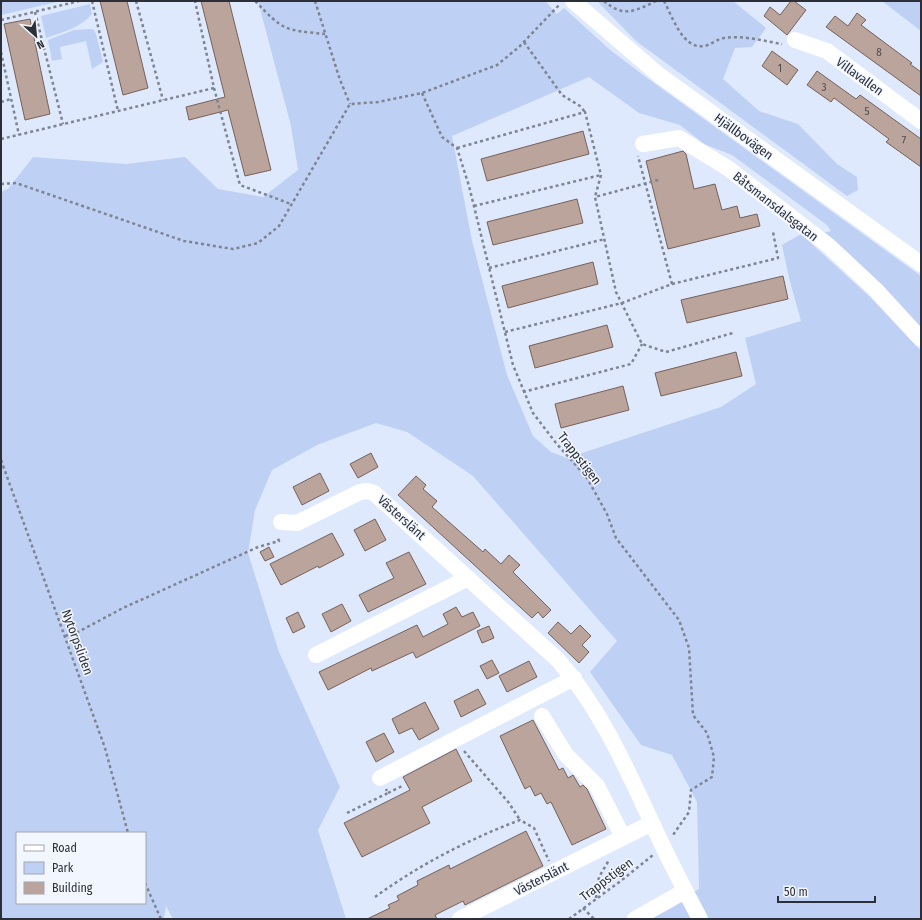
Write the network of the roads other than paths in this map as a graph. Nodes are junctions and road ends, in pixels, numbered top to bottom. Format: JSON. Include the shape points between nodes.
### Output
{"nodes":[{"id":1,"x":573,"y":1,"type":"edge"},
{"id":2,"x":795,"y":40,"type":"road end"},
{"id":3,"x":921,"y":121,"type":"edge"},
{"id":4,"x":643,"y":144,"type":"road end"},
{"id":5,"x":921,"y":264,"type":"edge"},
{"id":6,"x":921,"y":339,"type":"edge"},
{"id":7,"x":281,"y":522,"type":"dead end"},
{"id":8,"x":468,"y":578,"type":"junction"},
{"id":9,"x":316,"y":655,"type":"dead end"},
{"id":10,"x":574,"y":678,"type":"junction"},
{"id":11,"x":542,"y":716,"type":"dead end"},
{"id":12,"x":380,"y":778,"type":"road end"},
{"id":13,"x":652,"y":823,"type":"junction"},
{"id":14,"x":618,"y":839,"type":"junction"},
{"id":15,"x":685,"y":890,"type":"junction"},
{"id":16,"x":460,"y":919,"type":"edge"},
{"id":17,"x":635,"y":919,"type":"edge"},
{"id":18,"x":700,"y":919,"type":"edge"}],
"edges":[{"from":1,"to":5,"type":"street","name":"Hjällbovägen","via":[[659,74]]},
{"from":2,"to":3,"type":"street","name":"Villavallen","via":[[827,51]]},
{"from":4,"to":6,"type":"street","name":"Båtsmansdalsgatan","via":[[679,138],[730,170],[829,246],[876,290]]},
{"from":7,"to":8,"type":"street","name":"Västerslänt","via":[[297,523],[360,492],[374,493]]},
{"from":8,"to":9,"type":"street"},
{"from":8,"to":10,"type":"street","name":"Västerslänt","via":[[558,660]]},
{"from":10,"to":12,"type":"street"},
{"from":10,"to":13,"type":"street","name":"Västerslänt","via":[[595,708],[620,754]]},
{"from":11,"to":14,"type":"street","via":[[566,755],[597,786]]},
{"from":13,"to":14,"type":"street","name":"Västerslänt"},
{"from":13,"to":15,"type":"street","name":"Västerslänt"},
{"from":14,"to":16,"type":"street","name":"Västerslänt"},
{"from":15,"to":17,"type":"street"},
{"from":15,"to":18,"type":"street","name":"Västerslänt"}]}
